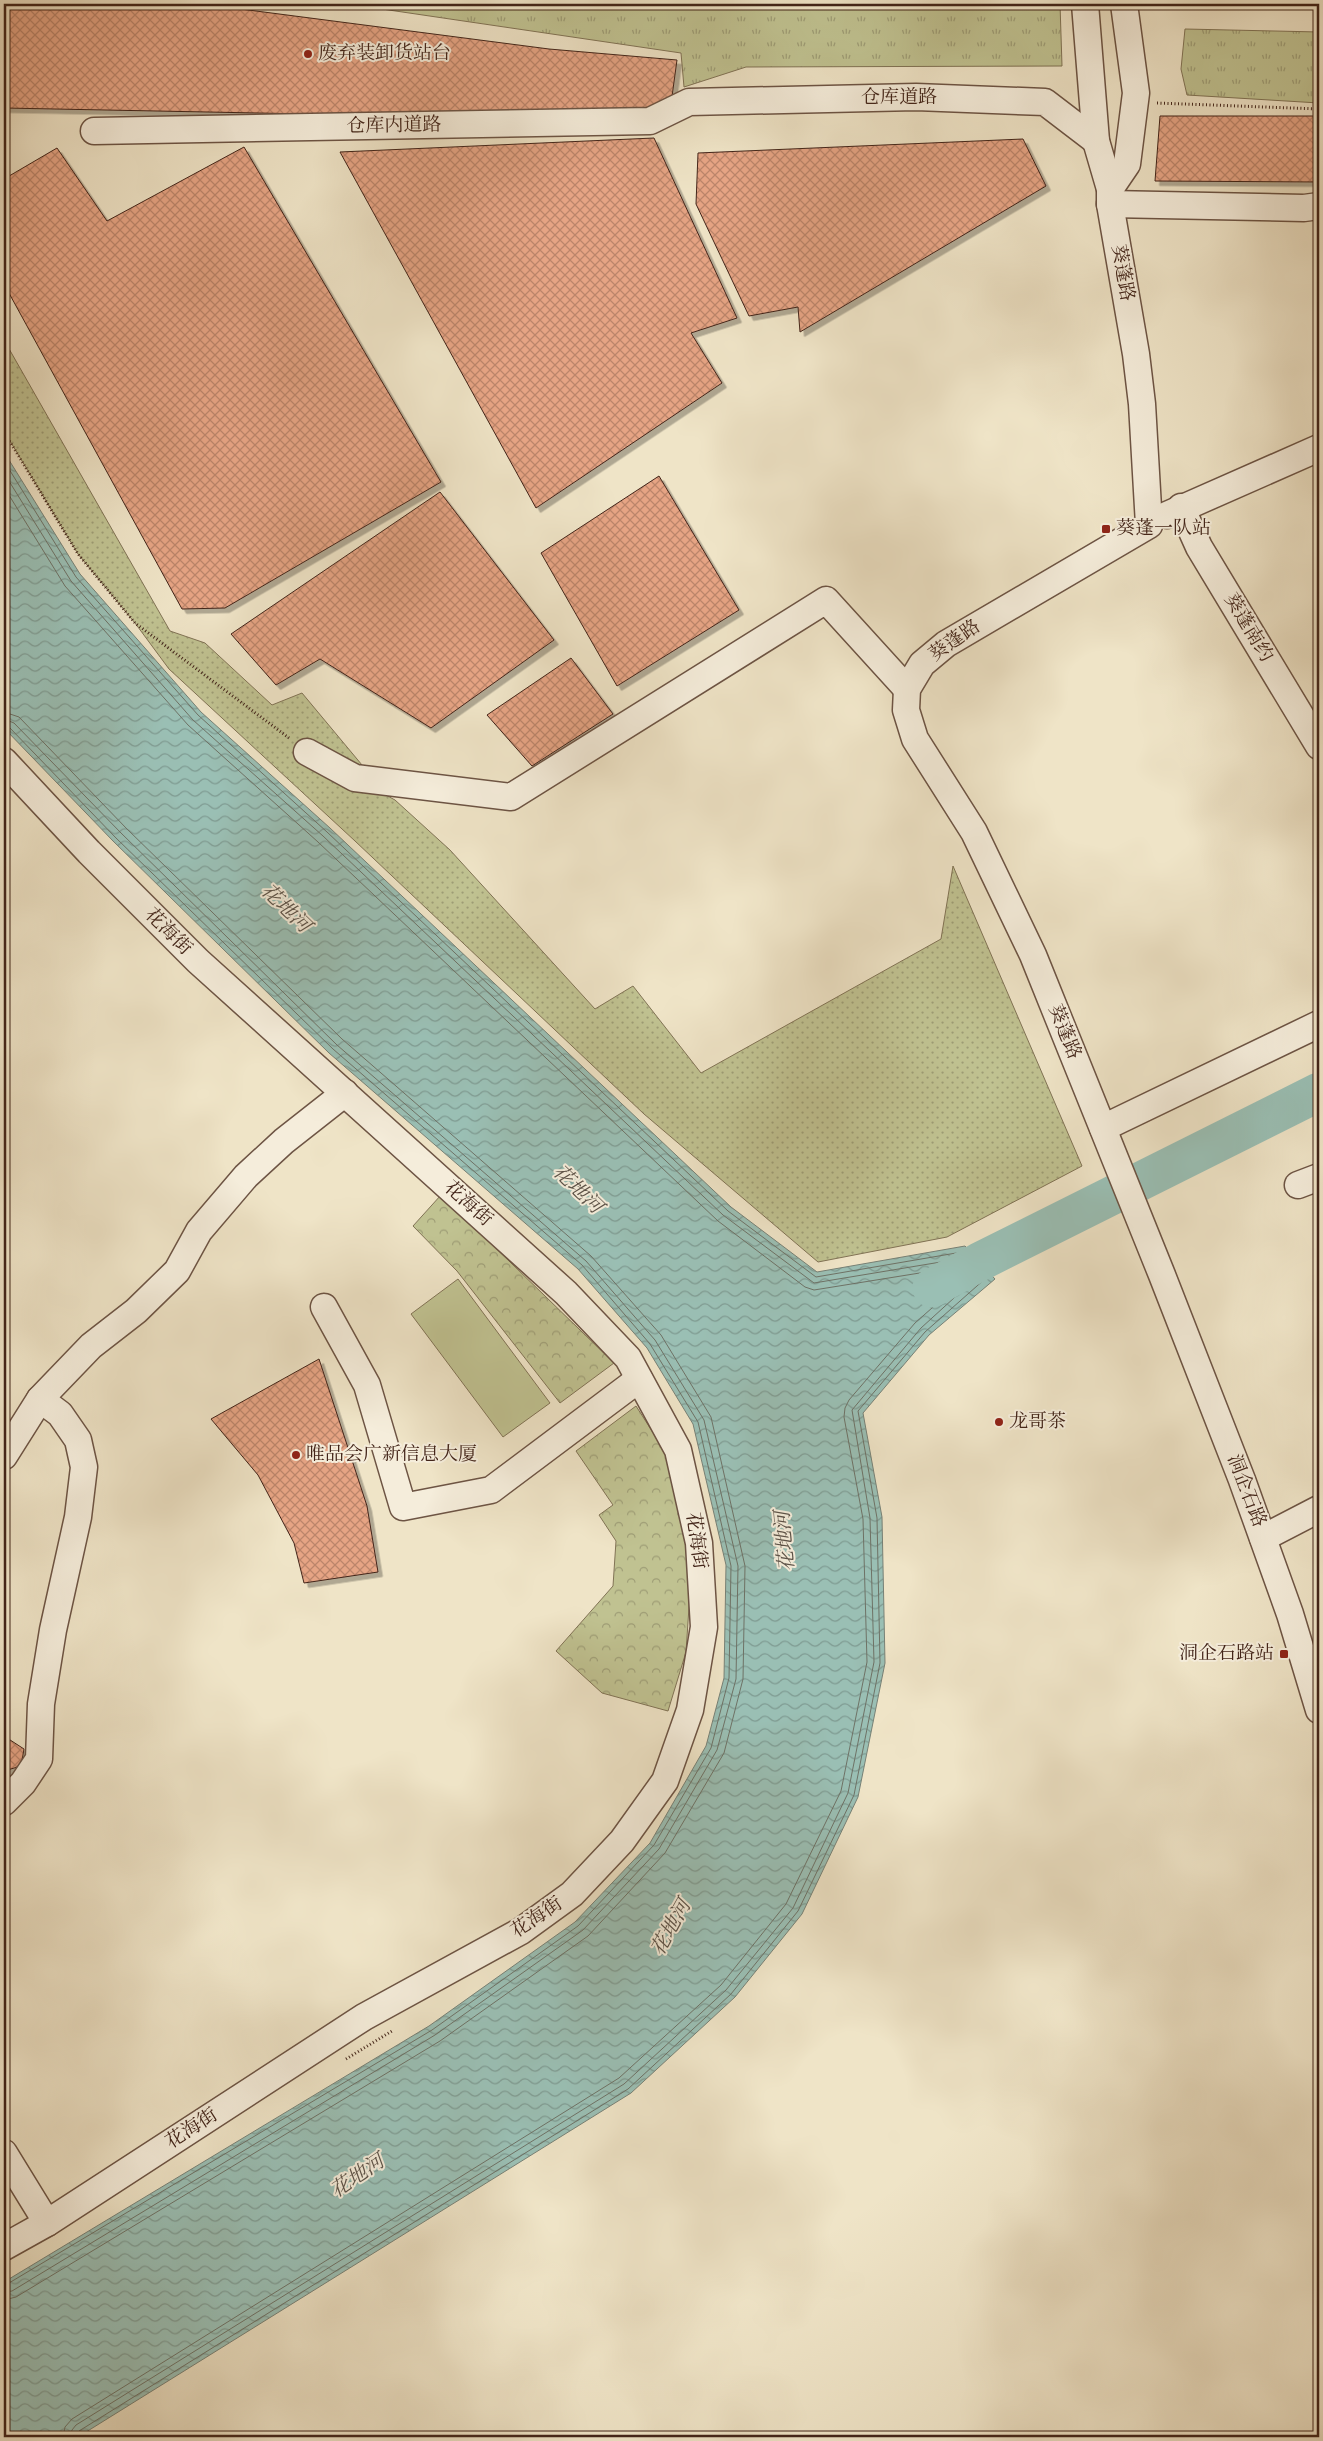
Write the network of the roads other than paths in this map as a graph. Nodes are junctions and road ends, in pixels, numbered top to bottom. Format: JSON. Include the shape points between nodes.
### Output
{"nodes":[{"id":1,"x":1085,"y":4,"type":"edge"},
{"id":2,"x":1124,"y":4,"type":"edge"},
{"id":3,"x":689,"y":102,"type":"joint"},
{"id":4,"x":94,"y":130,"type":"dead end"},
{"id":5,"x":1096,"y":141,"type":"junction"},
{"id":6,"x":1110,"y":197,"type":"junction"},
{"id":7,"x":1319,"y":206,"type":"edge"},
{"id":8,"x":1319,"y":448,"type":"edge"},
{"id":9,"x":1181,"y":507,"type":"junction"},
{"id":10,"x":1149,"y":525,"type":"junction"},
{"id":11,"x":907,"y":689,"type":"junction"},
{"id":12,"x":1319,"y":746,"type":"edge"},
{"id":13,"x":307,"y":752,"type":"road end"},
{"id":14,"x":4,"y":761,"type":"edge"},
{"id":15,"x":1319,"y":1024,"type":"edge"},
{"id":16,"x":345,"y":1093,"type":"junction"},
{"id":17,"x":1105,"y":1133,"type":"junction"},
{"id":18,"x":1162,"y":1275,"type":"joint"},
{"id":19,"x":324,"y":1307,"type":"dead end"},
{"id":20,"x":639,"y":1379,"type":"junction"},
{"id":21,"x":40,"y":1399,"type":"junction"},
{"id":22,"x":4,"y":1456,"type":"edge"},
{"id":23,"x":1319,"y":1509,"type":"edge"},
{"id":24,"x":1264,"y":1538,"type":"junction"},
{"id":25,"x":1319,"y":1710,"type":"edge"},
{"id":26,"x":4,"y":1802,"type":"edge"},
{"id":27,"x":4,"y":2153,"type":"edge"},
{"id":28,"x":47,"y":2224,"type":"junction"},
{"id":29,"x":4,"y":2247,"type":"edge"}],
"edges":[{"from":1,"to":5,"type":"street","name":"葵蓬路"},
{"from":2,"to":6,"type":"street","via":[[1136,93],[1127,164]]},
{"from":3,"to":4,"type":"street","name":"仓库内道路","via":[[650,122]]},
{"from":3,"to":5,"type":"street","name":"仓库道路","via":[[916,97],[1045,102]]},
{"from":5,"to":6,"type":"street","name":"葵蓬路"},
{"from":6,"to":7,"type":"street","via":[[1304,208]]},
{"from":6,"to":10,"type":"street","name":"葵蓬路","via":[[1142,404]]},
{"from":8,"to":9,"type":"street"},
{"from":9,"to":10,"type":"street"},
{"from":9,"to":12,"type":"street","name":"葵蓬南约","via":[[1199,547]]},
{"from":10,"to":11,"type":"street","name":"葵蓬路","via":[[946,644],[922,664]]},
{"from":11,"to":13,"type":"street","via":[[826,600],[511,797],[355,778]]},
{"from":11,"to":17,"type":"street","name":"葵蓬路","via":[[906,710],[915,739],[974,832],[1003,890]]},
{"from":14,"to":16,"type":"street","name":"花海街","via":[[198,961]]},
{"from":15,"to":17,"type":"street"},
{"from":16,"to":20,"type":"street","name":"花海街","via":[[566,1292],[628,1358]]},
{"from":16,"to":21,"type":"street","via":[[246,1176],[199,1231],[177,1271],[136,1311],[91,1346]]},
{"from":17,"to":18,"type":"street","name":"葵蓬路"},
{"from":18,"to":24,"type":"street","name":"洞企石路"},
{"from":19,"to":20,"type":"street","via":[[367,1385],[403,1507],[491,1490]]},
{"from":20,"to":28,"type":"street","name":"花海街","via":[[678,1450],[699,1543],[704,1627],[690,1710],[665,1781],[622,1841],[572,1894],[521,1931],[364,2017]]},
{"from":21,"to":22,"type":"street"},
{"from":21,"to":26,"type":"street","via":[[60,1414],[78,1440],[84,1467],[78,1517],[53,1630],[41,1704],[40,1759]]},
{"from":23,"to":24,"type":"street"},
{"from":24,"to":25,"type":"street","name":"洞企石路"},
{"from":27,"to":28,"type":"street"},
{"from":28,"to":29,"type":"street","name":"花海街"}]}
